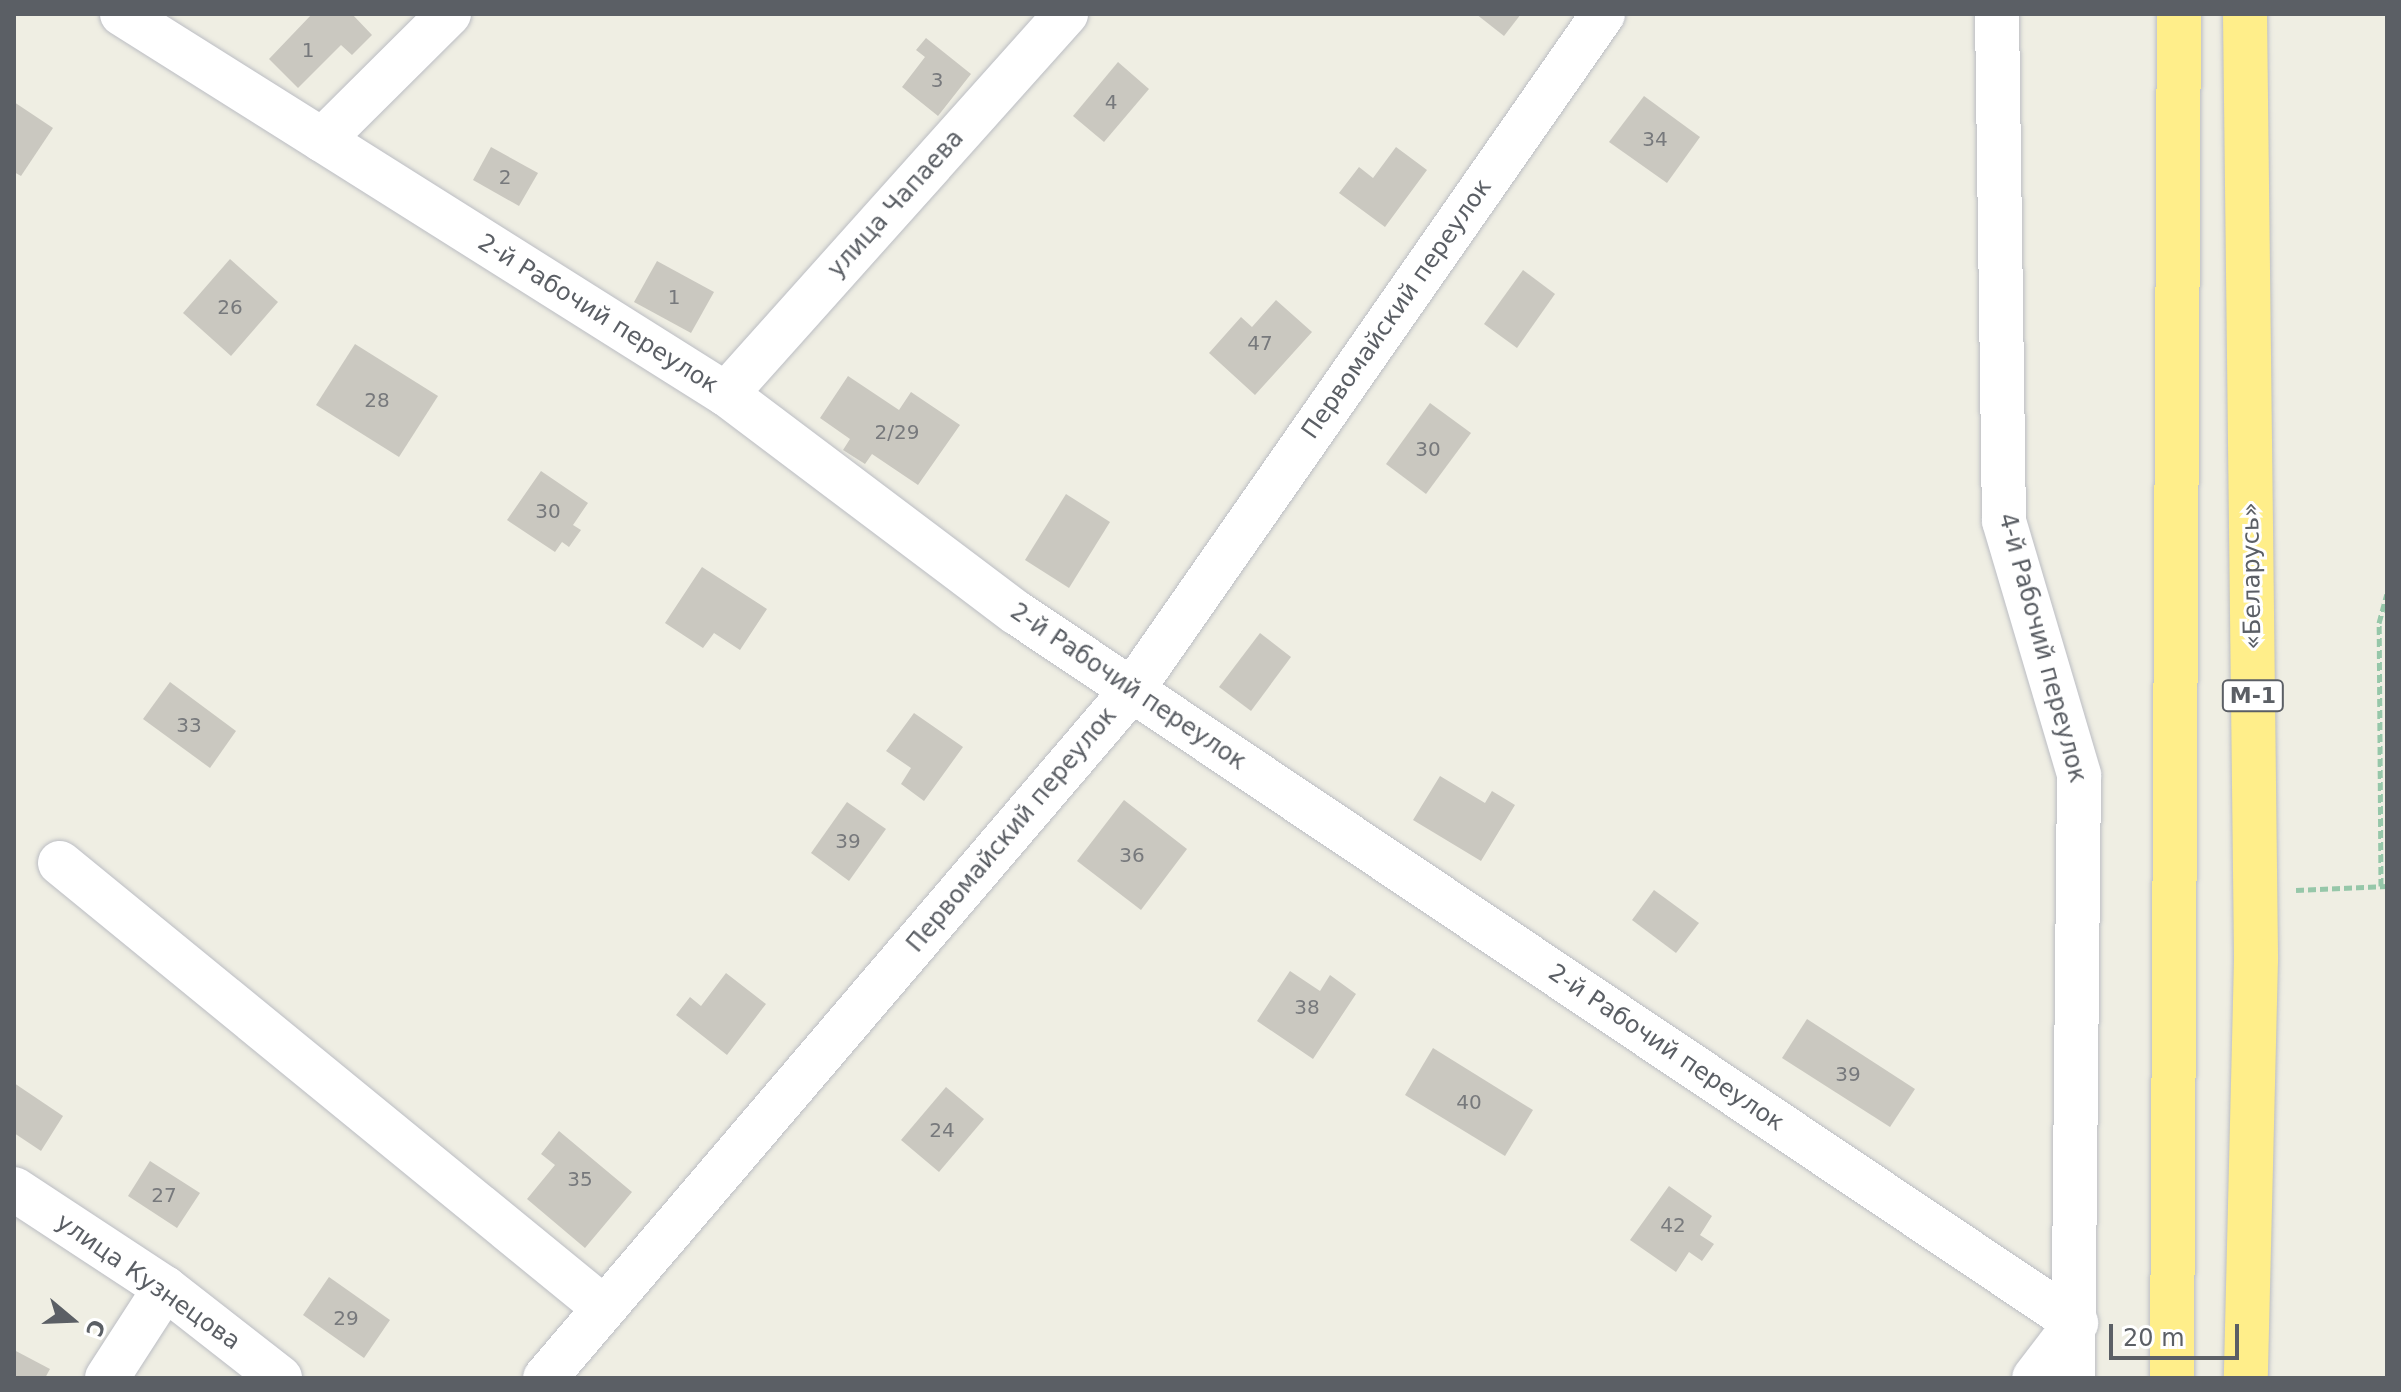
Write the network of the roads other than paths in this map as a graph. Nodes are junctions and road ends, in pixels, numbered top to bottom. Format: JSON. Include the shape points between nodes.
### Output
{"nodes":[{"id":1,"x":122,"y":14,"type":"edge"},
{"id":2,"x":449,"y":14,"type":"edge"},
{"id":3,"x":1066,"y":14,"type":"edge"},
{"id":4,"x":1603,"y":14,"type":"edge"},
{"id":5,"x":1997,"y":14,"type":"edge"},
{"id":6,"x":2179,"y":14,"type":"edge"},
{"id":7,"x":2245,"y":14,"type":"edge"},
{"id":8,"x":322,"y":140,"type":"junction"},
{"id":9,"x":726,"y":394,"type":"junction"},
{"id":10,"x":1132,"y":690,"type":"junction"},
{"id":11,"x":60,"y":863,"type":"dead end"},
{"id":12,"x":14,"y":1189,"type":"edge"},
{"id":13,"x":165,"y":1288,"type":"junction"},
{"id":14,"x":604,"y":1308,"type":"junction"},
{"id":15,"x":2076,"y":1323,"type":"junction"},
{"id":16,"x":107,"y":1378,"type":"edge"},
{"id":17,"x":280,"y":1378,"type":"edge"},
{"id":18,"x":545,"y":1378,"type":"edge"},
{"id":19,"x":2034,"y":1378,"type":"edge"},
{"id":20,"x":2073,"y":1378,"type":"edge"},
{"id":21,"x":2172,"y":1378,"type":"edge"},
{"id":22,"x":2246,"y":1378,"type":"edge"}],
"edges":[{"from":1,"to":8,"type":"street","name":"2-й Рабочий переулок"},
{"from":2,"to":8,"type":"street"},
{"from":3,"to":9,"type":"street","name":"улица Чапаева"},
{"from":4,"to":10,"type":"street","name":"Первомайский переулок"},
{"from":5,"to":15,"type":"street","name":"4-й Рабочий переулок","via":[[2004,521],[2079,775]]},
{"from":6,"to":21,"type":"highway"},
{"from":7,"to":22,"type":"highway","name":"«Беларусь»","number":"М-1","via":[[2255,892]]},
{"from":8,"to":9,"type":"street","name":"2-й Рабочий переулок"},
{"from":9,"to":10,"type":"street","name":"2-й Рабочий переулок","via":[[1017,613]]},
{"from":10,"to":14,"type":"street","name":"Первомайский переулок"},
{"from":10,"to":15,"type":"street","name":"2-й Рабочий переулок"},
{"from":11,"to":14,"type":"street"},
{"from":12,"to":13,"type":"street","name":"улица Кузнецова"},
{"from":13,"to":16,"type":"street"},
{"from":13,"to":17,"type":"street","name":"улица Кузнецова"},
{"from":14,"to":18,"type":"street","name":"Первомайский переулок"},
{"from":15,"to":19,"type":"street"},
{"from":15,"to":20,"type":"street","name":"4-й Рабочий переулок"}]}
